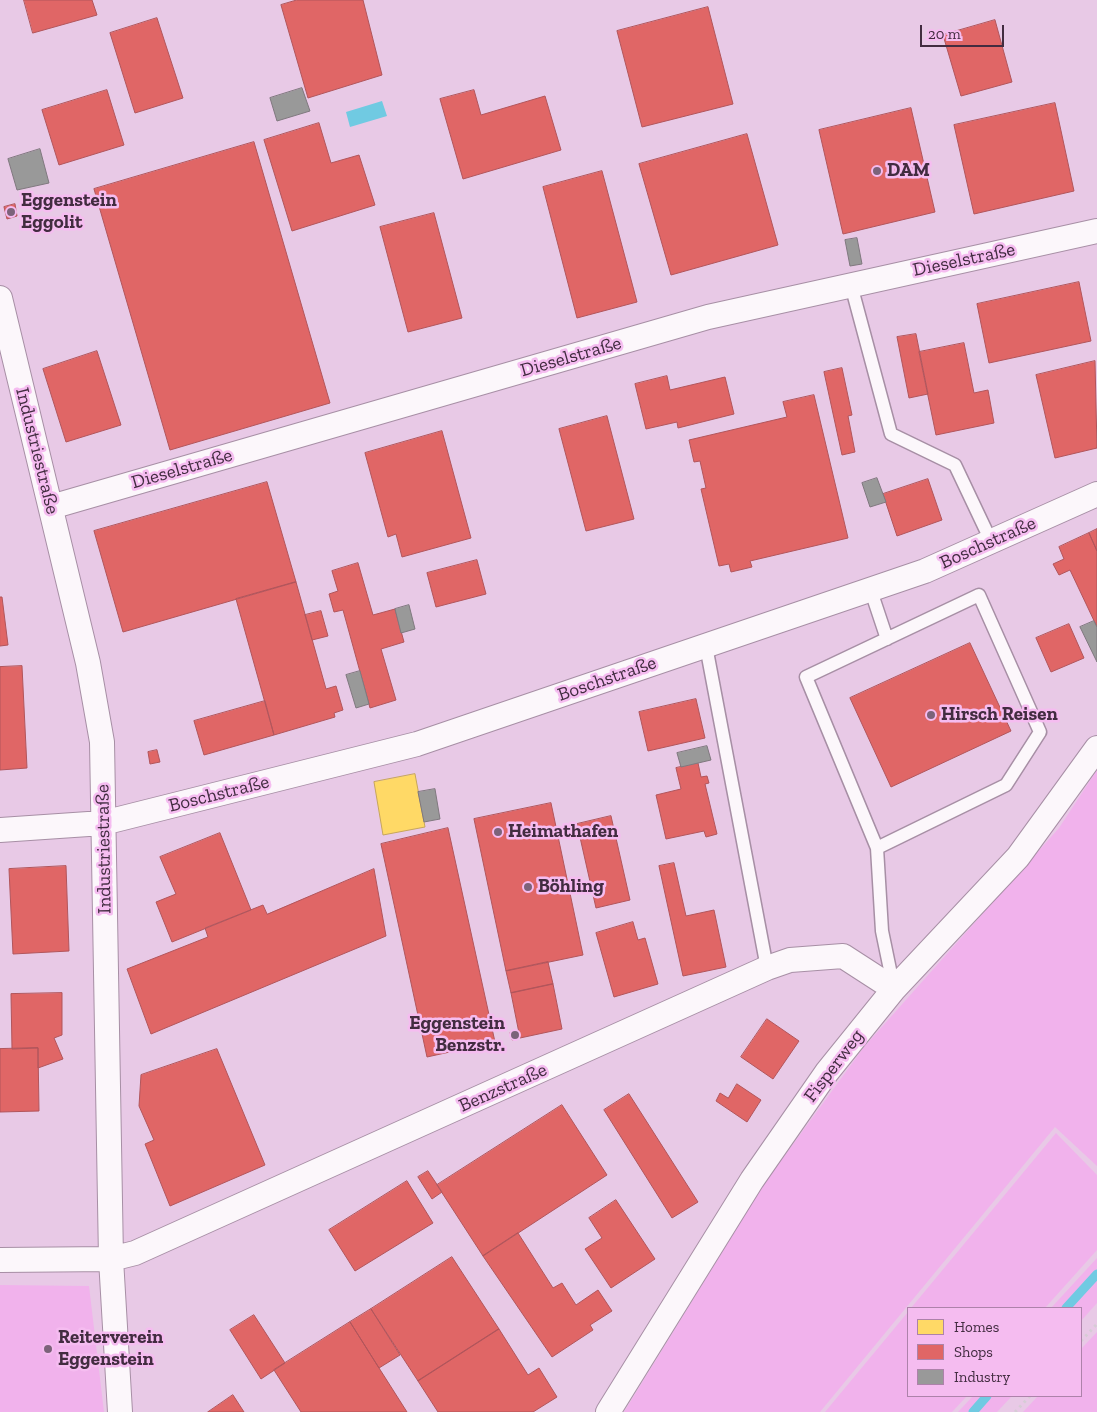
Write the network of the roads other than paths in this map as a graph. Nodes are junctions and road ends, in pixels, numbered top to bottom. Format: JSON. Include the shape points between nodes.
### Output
{"nodes":[{"id":1,"x":1097,"y":231,"type":"edge"},
{"id":2,"x":851,"y":285,"type":"junction"},
{"id":3,"x":0,"y":298,"type":"edge"},
{"id":4,"x":1097,"y":494,"type":"edge"},
{"id":5,"x":51,"y":507,"type":"junction"},
{"id":6,"x":991,"y":542,"type":"junction"},
{"id":7,"x":871,"y":591,"type":"junction"},
{"id":8,"x":888,"y":639,"type":"junction"},
{"id":9,"x":706,"y":646,"type":"junction"},
{"id":10,"x":1097,"y":748,"type":"edge"},
{"id":11,"x":103,"y":823,"type":"junction"},
{"id":12,"x":0,"y":830,"type":"edge"},
{"id":13,"x":877,"y":848,"type":"junction"},
{"id":14,"x":767,"y":968,"type":"junction"},
{"id":15,"x":894,"y":989,"type":"junction"},
{"id":16,"x":111,"y":1259,"type":"junction"},
{"id":17,"x":0,"y":1260,"type":"edge"},
{"id":18,"x":120,"y":1412,"type":"edge"},
{"id":19,"x":608,"y":1412,"type":"edge"}],
"edges":[{"from":1,"to":2,"type":"street","name":"Dieselstraße"},
{"from":2,"to":5,"type":"street","name":"Dieselstraße","via":[[708,317]]},
{"from":2,"to":6,"type":"lane","via":[[891,434],[955,465]]},
{"from":3,"to":5,"type":"street","name":"Industriestraße"},
{"from":4,"to":6,"type":"street","name":"Boschstraße"},
{"from":5,"to":11,"type":"street","name":"Industriestraße","via":[[88,662],[102,742]]},
{"from":6,"to":7,"type":"street","name":"Boschstraße"},
{"from":7,"to":8,"type":"lane"},
{"from":7,"to":9,"type":"street","name":"Boschstraße"},
{"from":8,"to":13,"type":"lane","via":[[806,677]]},
{"from":8,"to":13,"type":"lane","via":[[979,595],[1040,732],[1006,785]]},
{"from":9,"to":11,"type":"street","name":"Boschstraße","via":[[417,744]]},
{"from":9,"to":14,"type":"lane"},
{"from":10,"to":15,"type":"street","name":"Fisperweg","via":[[1018,857]]},
{"from":11,"to":12,"type":"street","name":"Boschstraße"},
{"from":11,"to":16,"type":"street","name":"Industriestraße"},
{"from":13,"to":15,"type":"lane","via":[[882,931]]},
{"from":14,"to":15,"type":"street","name":"Benzstraße","via":[[790,960],[843,956]]},
{"from":14,"to":16,"type":"street","name":"Benzstraße","via":[[135,1253]]},
{"from":15,"to":19,"type":"street","name":"Fisperweg","via":[[826,1072],[752,1180]]},
{"from":16,"to":17,"type":"street","name":"Benzstraße"},
{"from":16,"to":18,"type":"street","name":"Industriestraße"}]}
